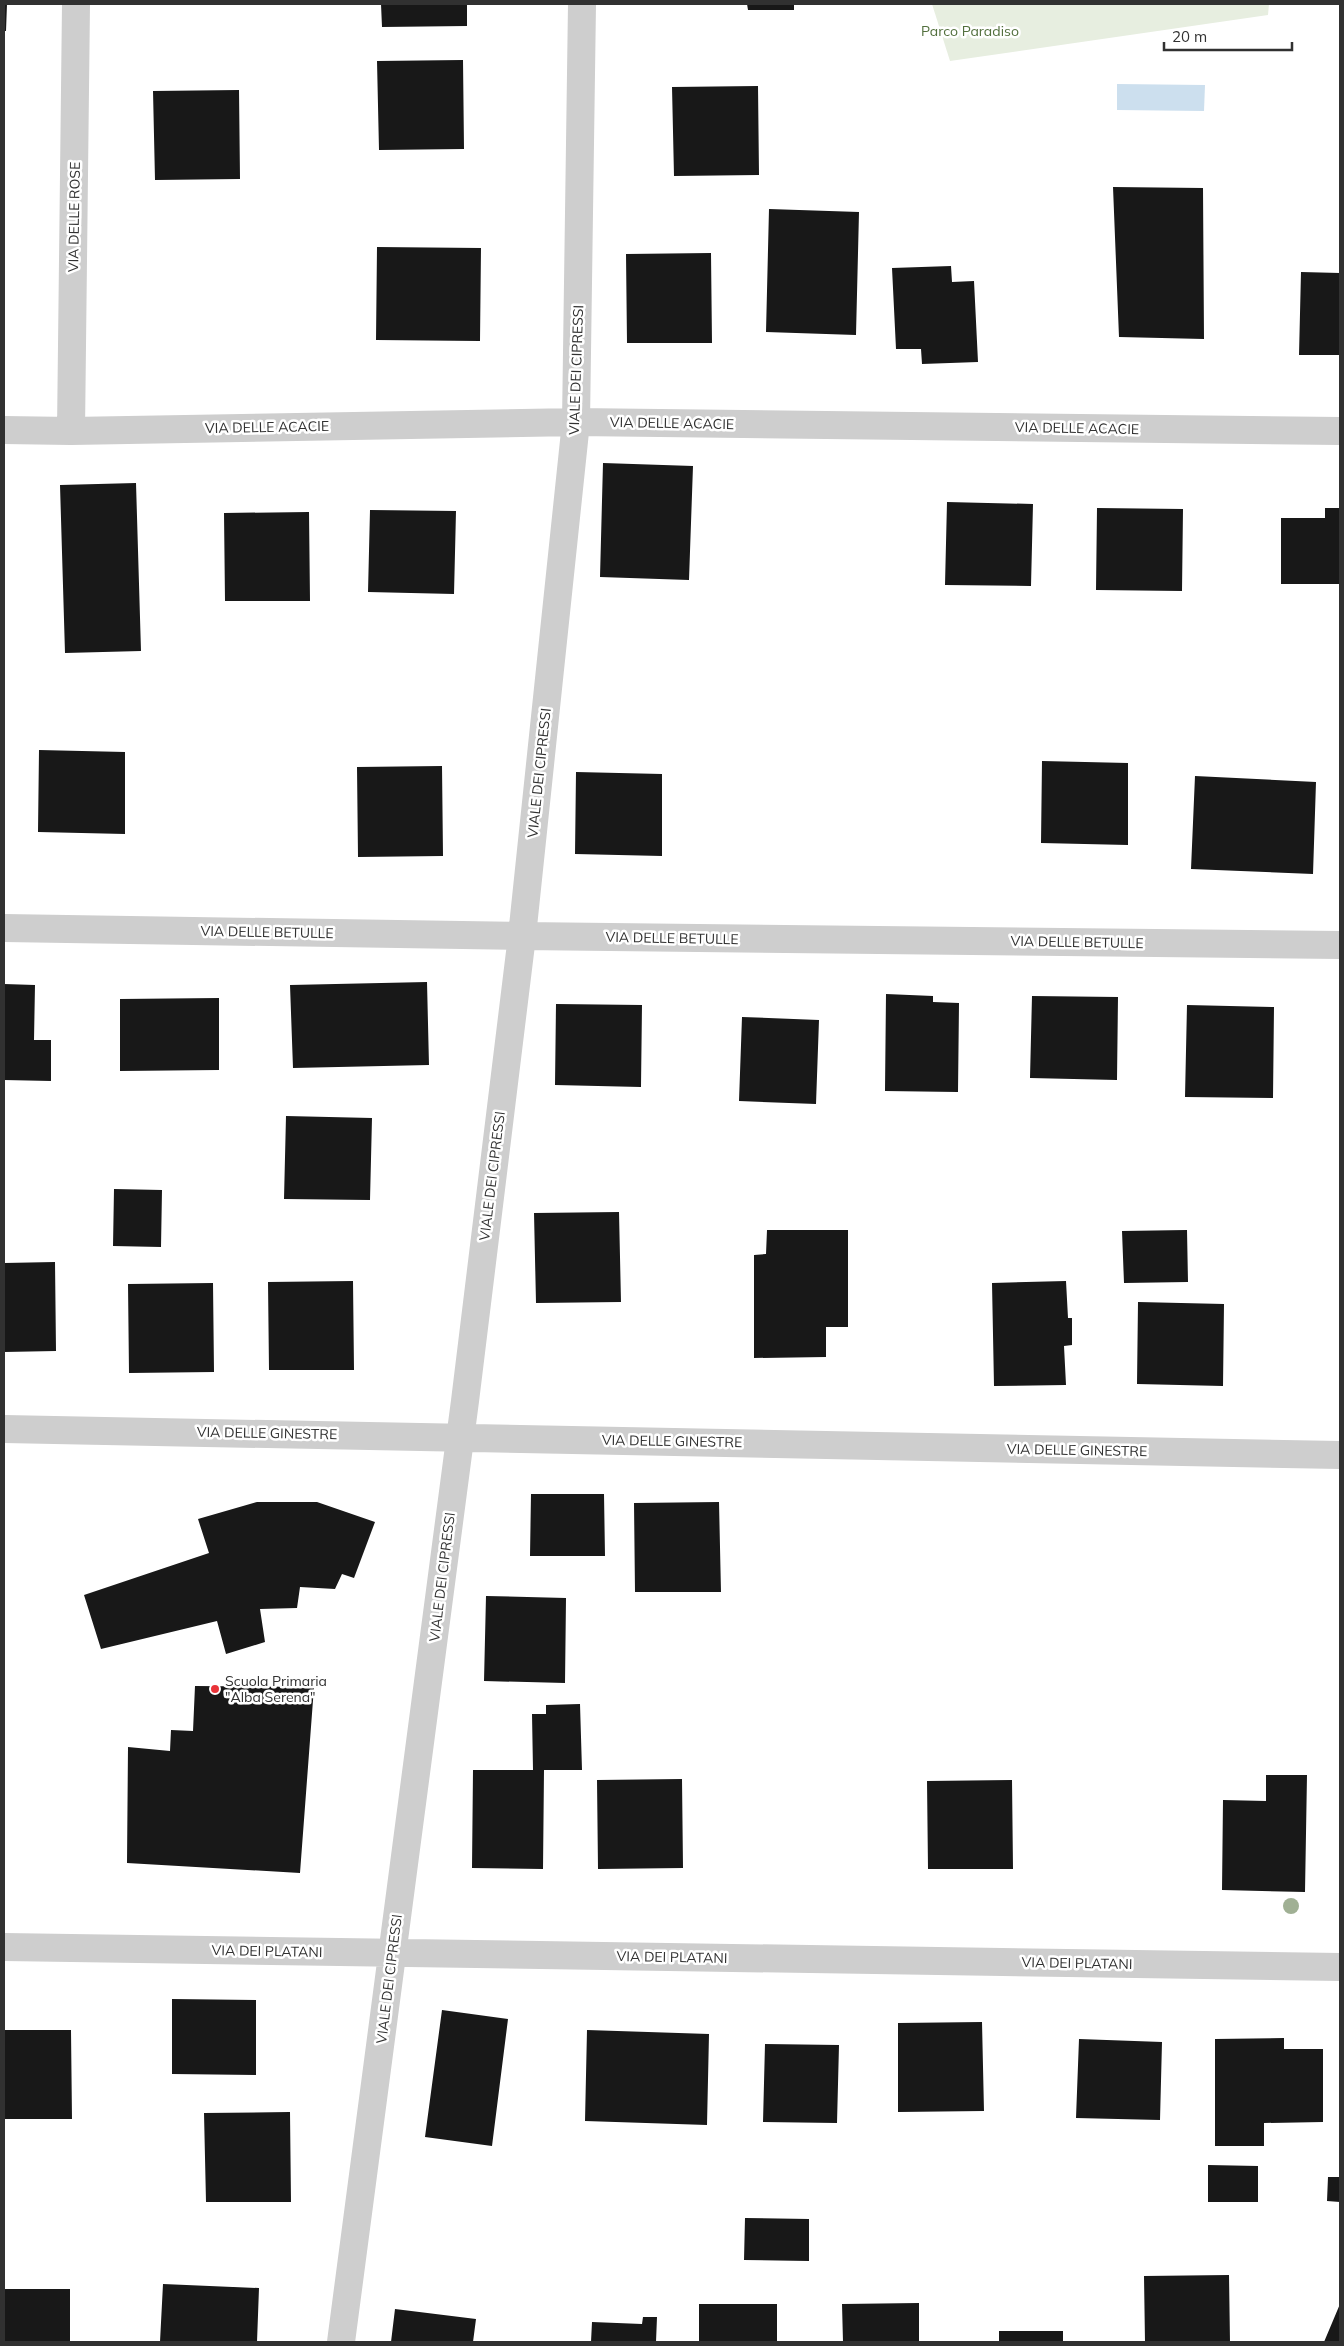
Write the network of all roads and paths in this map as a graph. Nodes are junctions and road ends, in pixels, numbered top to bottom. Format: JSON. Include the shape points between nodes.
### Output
{"nodes":[{"id":1,"x":76,"y":4,"type":"edge"},
{"id":2,"x":582,"y":4,"type":"edge"},
{"id":3,"x":576,"y":422,"type":"junction"},
{"id":4,"x":4,"y":430,"type":"edge"},
{"id":5,"x":71,"y":431,"type":"junction"},
{"id":6,"x":1340,"y":432,"type":"edge"},
{"id":7,"x":4,"y":928,"type":"edge"},
{"id":8,"x":522,"y":936,"type":"junction"},
{"id":9,"x":1340,"y":945,"type":"edge"},
{"id":10,"x":4,"y":1429,"type":"edge"},
{"id":11,"x":460,"y":1436,"type":"junction"},
{"id":12,"x":1340,"y":1455,"type":"edge"},
{"id":13,"x":4,"y":1947,"type":"edge"},
{"id":14,"x":392,"y":1952,"type":"junction"},
{"id":15,"x":1340,"y":1967,"type":"edge"},
{"id":16,"x":341,"y":2342,"type":"edge"}],
"edges":[{"from":1,"to":5,"type":"street","name":"VIA DELLE ROSE"},
{"from":2,"to":3,"type":"street","name":"VIALE DEI CIPRESSI"},
{"from":3,"to":5,"type":"street","name":"VIA DELLE ACACIE"},
{"from":3,"to":6,"type":"street","name":"VIA DELLE ACACIE"},
{"from":3,"to":8,"type":"street","name":"VIALE DEI CIPRESSI"},
{"from":4,"to":5,"type":"street","name":"VIA DELLE ACACIE"},
{"from":7,"to":8,"type":"street","name":"VIA DELLE BETULLE"},
{"from":8,"to":9,"type":"street","name":"VIA DELLE BETULLE"},
{"from":8,"to":11,"type":"street","name":"VIALE DEI CIPRESSI"},
{"from":10,"to":11,"type":"street","name":"VIA DELLE GINESTRE"},
{"from":11,"to":12,"type":"street","name":"VIA DELLE GINESTRE"},
{"from":11,"to":14,"type":"street","name":"VIALE DEI CIPRESSI"},
{"from":13,"to":14,"type":"street","name":"VIA DEI PLATANI"},
{"from":14,"to":15,"type":"street","name":"VIA DEI PLATANI"},
{"from":14,"to":16,"type":"street","name":"VIALE DEI CIPRESSI"}]}
